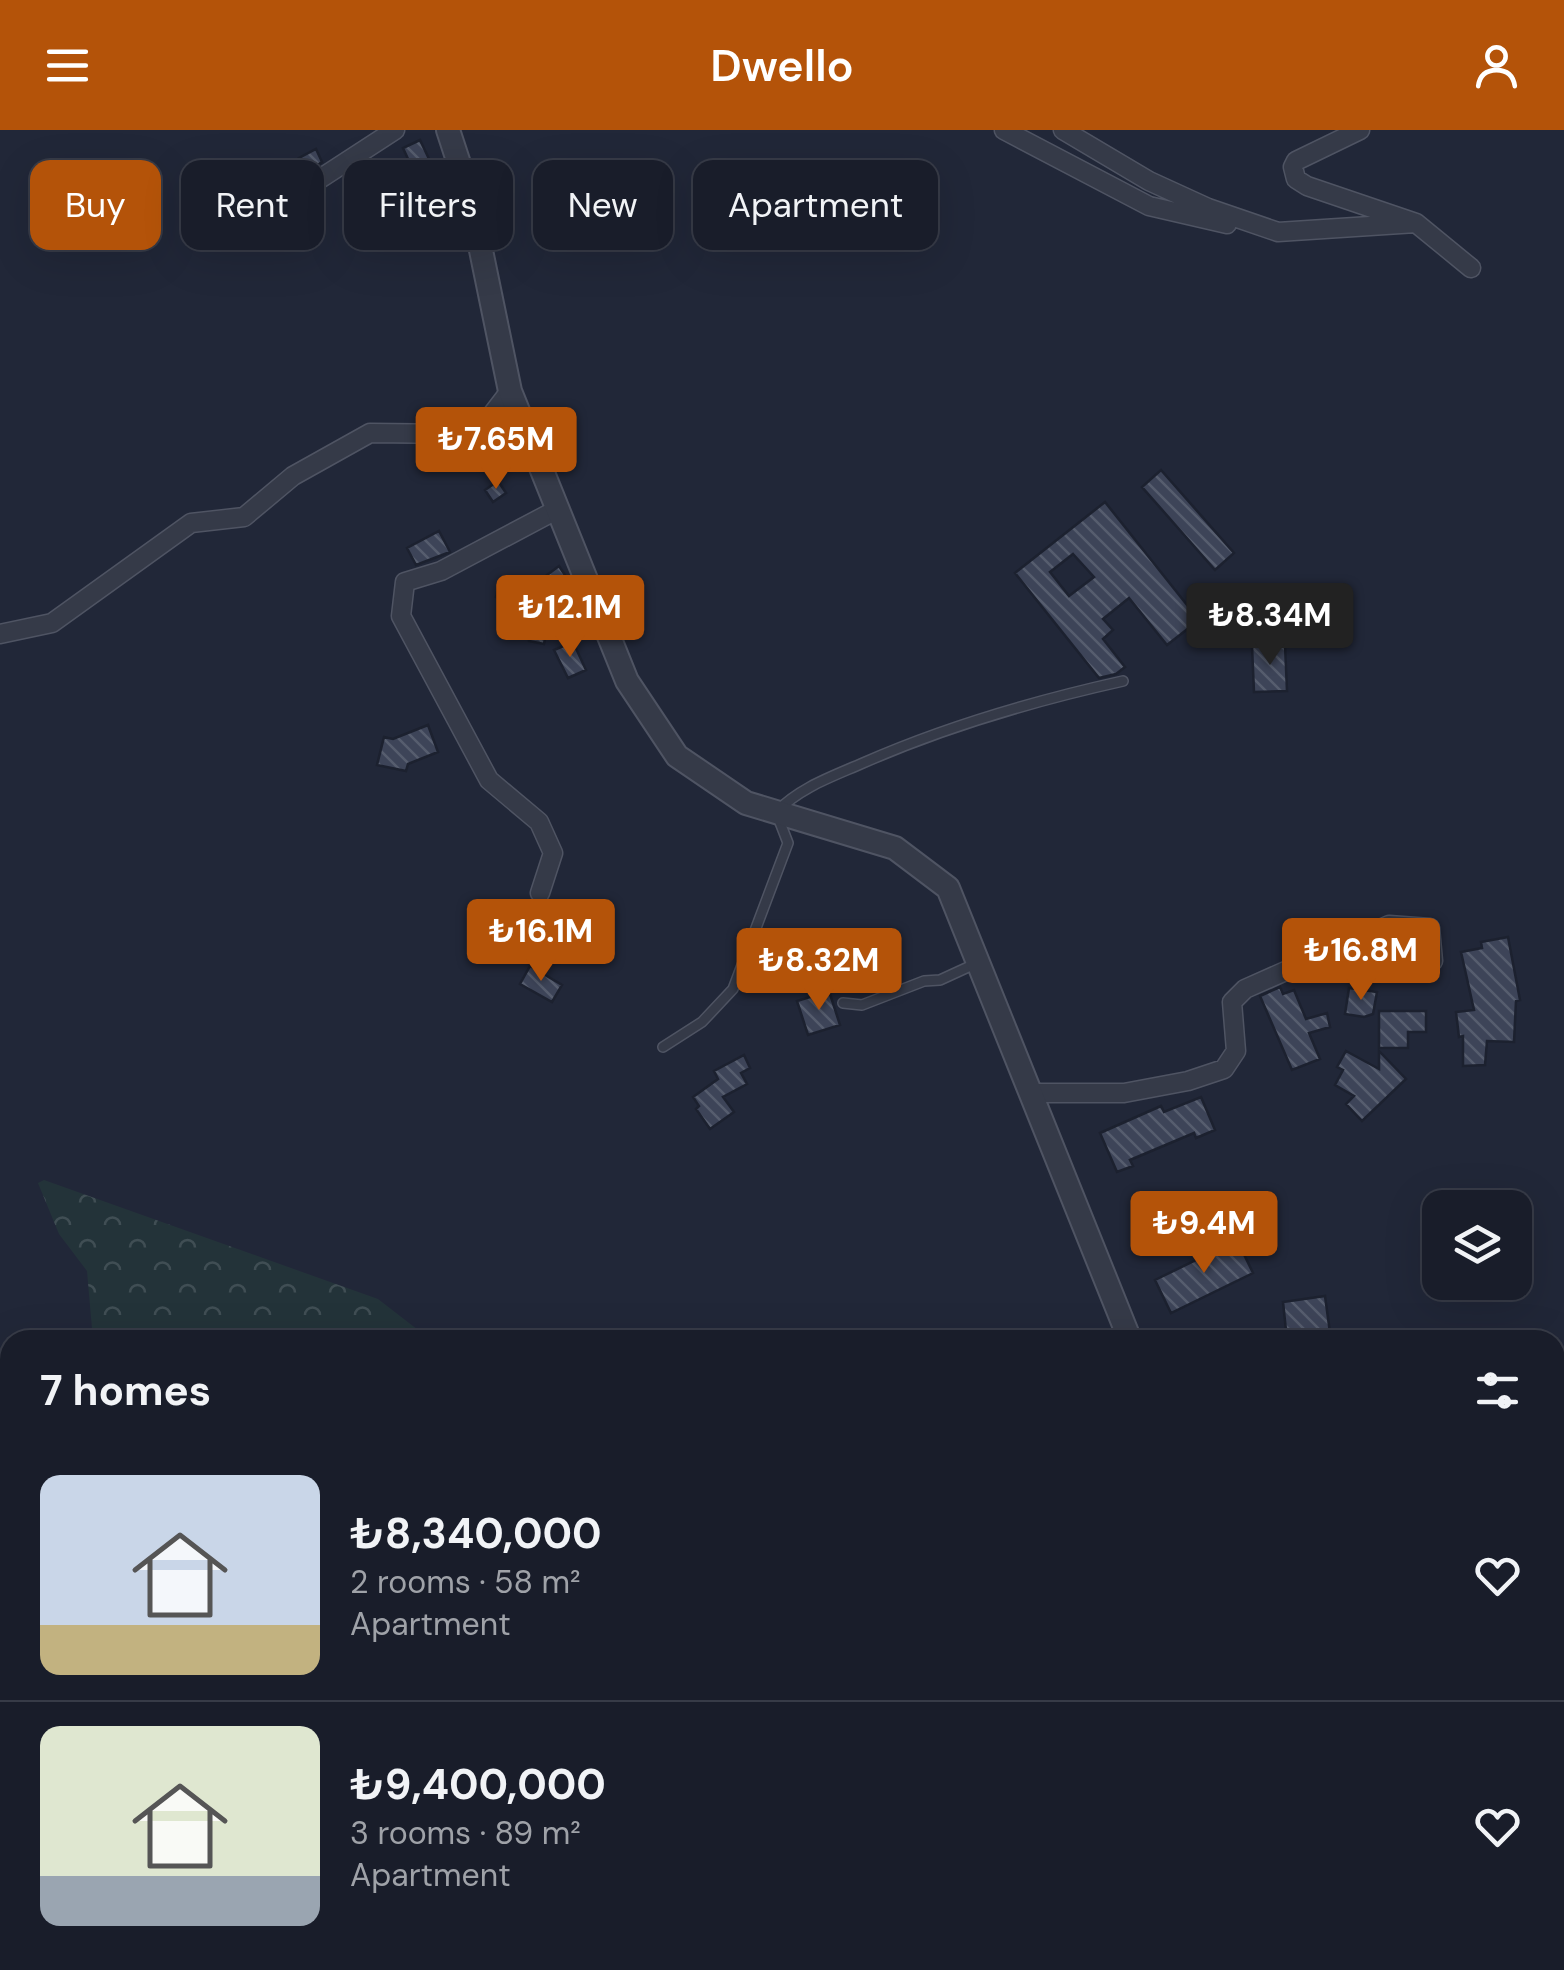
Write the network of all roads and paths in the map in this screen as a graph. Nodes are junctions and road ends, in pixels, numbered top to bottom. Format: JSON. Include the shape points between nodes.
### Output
{"nodes":[{"id":1,"x":395,"y":130,"type":"edge"},
{"id":2,"x":448,"y":130,"type":"edge"},
{"id":3,"x":1004,"y":130,"type":"edge"},
{"id":4,"x":1063,"y":130,"type":"edge"},
{"id":5,"x":1360,"y":130,"type":"edge"},
{"id":6,"x":324,"y":176,"type":"edge"},
{"id":7,"x":1416,"y":222,"type":"junction"},
{"id":8,"x":1278,"y":232,"type":"junction"},
{"id":9,"x":1472,"y":268,"type":"dead end"},
{"id":10,"x":510,"y":391,"type":"junction"},
{"id":11,"x":558,"y":510,"type":"junction"},
{"id":12,"x":0,"y":634,"type":"edge"},
{"id":13,"x":1122,"y":681,"type":"dead end"},
{"id":14,"x":776,"y":812,"type":"junction"},
{"id":15,"x":540,"y":893,"type":"dead end"},
{"id":16,"x":1434,"y":961,"type":"dead end"},
{"id":17,"x":978,"y":962,"type":"junction"},
{"id":18,"x":843,"y":1003,"type":"dead end"},
{"id":19,"x":663,"y":1047,"type":"dead end"},
{"id":20,"x":1031,"y":1093,"type":"junction"},
{"id":21,"x":1126,"y":1330,"type":"edge"}],
"edges":[{"from":1,"to":6,"type":"street"},
{"from":2,"to":10,"type":"street","via":[[470,197]]},
{"from":3,"to":8,"type":"street","via":[[1149,206]]},
{"from":4,"to":8,"type":"street","via":[[1150,182]]},
{"from":5,"to":7,"type":"street","via":[[1296,161],[1296,179]]},
{"from":7,"to":8,"type":"street"},
{"from":7,"to":9,"type":"street"},
{"from":10,"to":11,"type":"street"},
{"from":10,"to":12,"type":"street","via":[[484,425],[463,434],[370,433],[293,476],[244,517],[190,523],[52,623]]},
{"from":11,"to":14,"type":"street","via":[[627,681],[677,756],[746,803]]},
{"from":11,"to":15,"type":"street","via":[[441,571],[405,582],[400,616],[489,780],[539,822],[553,854]]},
{"from":13,"to":14,"type":"lane","via":[[940,730],[795,792]]},
{"from":14,"to":17,"type":"street","via":[[895,848],[948,888]]},
{"from":14,"to":19,"type":"lane","via":[[788,844],[733,990],[702,1022]]},
{"from":16,"to":20,"type":"street","via":[[1430,928],[1388,925],[1244,989],[1232,1002],[1236,1052],[1224,1070],[1124,1092]]},
{"from":17,"to":18,"type":"lane","via":[[862,1005]]},
{"from":17,"to":20,"type":"street"},
{"from":20,"to":21,"type":"street"}]}
